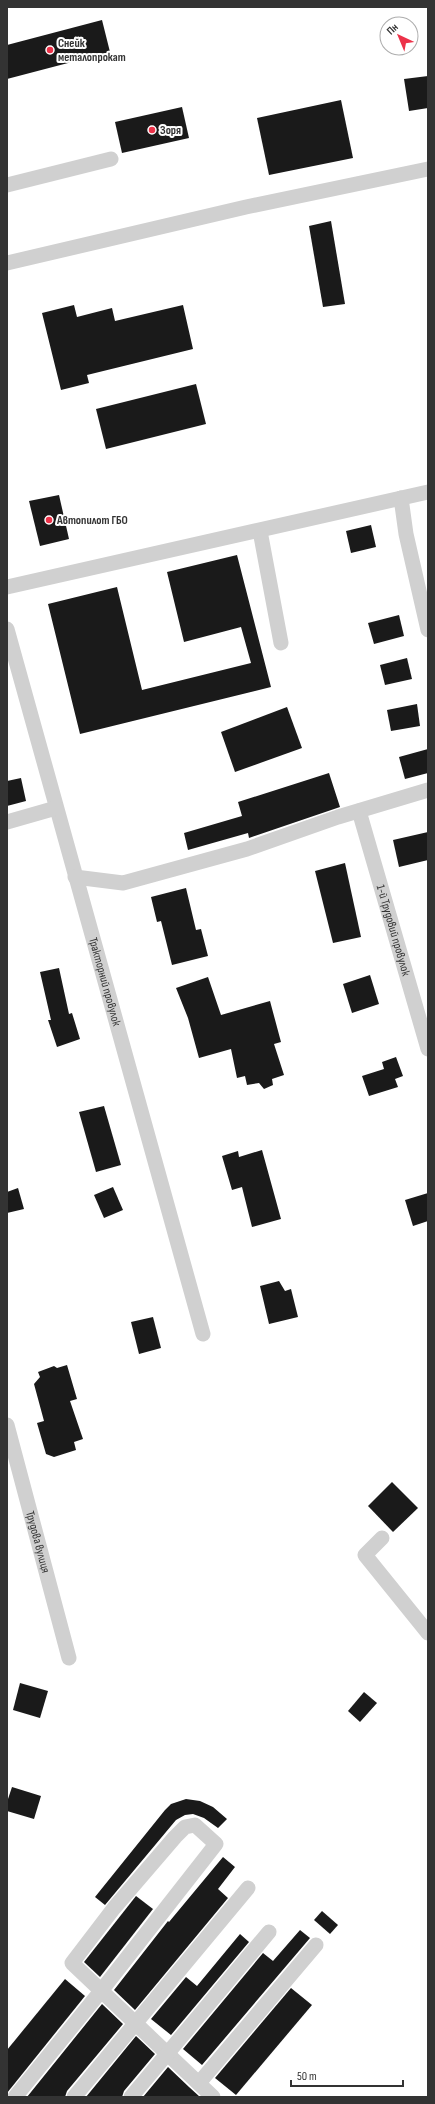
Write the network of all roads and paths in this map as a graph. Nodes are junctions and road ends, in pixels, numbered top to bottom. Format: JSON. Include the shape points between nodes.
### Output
{"nodes":[{"id":1,"x":111,"y":159,"type":"dead end"},
{"id":2,"x":428,"y":169,"type":"edge"},
{"id":3,"x":7,"y":185,"type":"edge"},
{"id":4,"x":7,"y":263,"type":"edge"},
{"id":5,"x":428,"y":492,"type":"edge"},
{"id":6,"x":401,"y":498,"type":"junction"},
{"id":7,"x":260,"y":531,"type":"junction"},
{"id":8,"x":7,"y":587,"type":"edge"},
{"id":9,"x":7,"y":629,"type":"edge"},
{"id":10,"x":428,"y":630,"type":"edge"},
{"id":11,"x":281,"y":643,"type":"dead end"},
{"id":12,"x":428,"y":790,"type":"edge"},
{"id":13,"x":56,"y":808,"type":"junction"},
{"id":14,"x":359,"y":811,"type":"junction"},
{"id":15,"x":7,"y":822,"type":"edge"},
{"id":16,"x":75,"y":877,"type":"junction"},
{"id":17,"x":428,"y":1049,"type":"edge"},
{"id":18,"x":203,"y":1334,"type":"dead end"},
{"id":19,"x":8,"y":1430,"type":"edge"},
{"id":20,"x":382,"y":1538,"type":"dead end"},
{"id":21,"x":428,"y":1633,"type":"edge"},
{"id":22,"x":68,"y":1658,"type":"dead end"},
{"id":23,"x":248,"y":1888,"type":"dead end"},
{"id":24,"x":269,"y":1932,"type":"dead end"},
{"id":25,"x":316,"y":1945,"type":"dead end"},
{"id":26,"x":101,"y":1991,"type":"junction"},
{"id":27,"x":135,"y":2023,"type":"junction"},
{"id":28,"x":167,"y":2054,"type":"junction"},
{"id":29,"x":199,"y":2083,"type":"junction"},
{"id":30,"x":15,"y":2097,"type":"edge"},
{"id":31,"x":74,"y":2097,"type":"edge"},
{"id":32,"x":131,"y":2097,"type":"edge"},
{"id":33,"x":213,"y":2097,"type":"edge"}],
"edges":[{"from":1,"to":3,"type":"street"},
{"from":2,"to":4,"type":"street","via":[[246,207]]},
{"from":5,"to":6,"type":"street"},
{"from":6,"to":7,"type":"street"},
{"from":6,"to":10,"type":"street","via":[[406,534]]},
{"from":7,"to":8,"type":"street"},
{"from":7,"to":11,"type":"street"},
{"from":9,"to":13,"type":"street","name":"Тракторний провулок"},
{"from":12,"to":14,"type":"street"},
{"from":13,"to":15,"type":"street"},
{"from":13,"to":16,"type":"street","name":"Тракторний провулок"},
{"from":14,"to":16,"type":"street","via":[[247,849],[123,883]]},
{"from":14,"to":17,"type":"street","name":"1-й Трудовий провулок"},
{"from":16,"to":18,"type":"street","name":"Тракторний провулок","via":[[104,972]]},
{"from":19,"to":22,"type":"street","name":"Трудова вулиця"},
{"from":20,"to":21,"type":"street","via":[[365,1555]]},
{"from":23,"to":27,"type":"street"},
{"from":24,"to":28,"type":"street"},
{"from":25,"to":29,"type":"street"},
{"from":26,"to":26,"type":"street","via":[[216,1844],[195,1825],[185,1827],[174,1837],[72,1963]]},
{"from":26,"to":27,"type":"street"},
{"from":26,"to":30,"type":"street"},
{"from":27,"to":28,"type":"street"},
{"from":27,"to":31,"type":"street"},
{"from":28,"to":29,"type":"street"},
{"from":28,"to":32,"type":"street"},
{"from":29,"to":33,"type":"street"}]}
